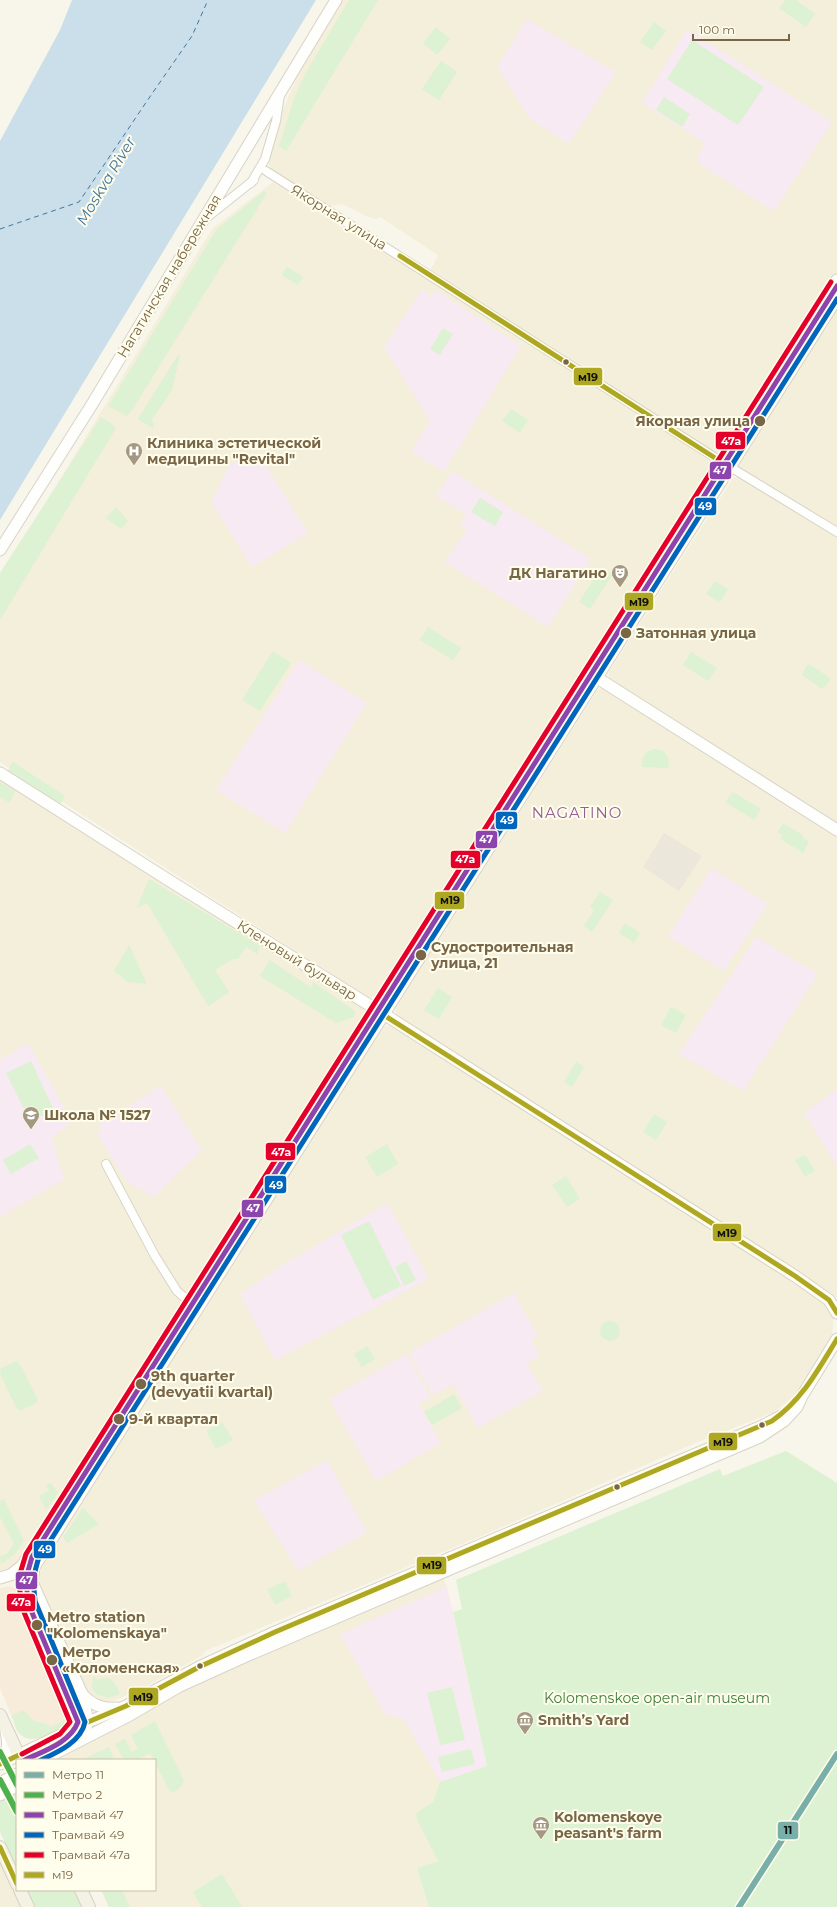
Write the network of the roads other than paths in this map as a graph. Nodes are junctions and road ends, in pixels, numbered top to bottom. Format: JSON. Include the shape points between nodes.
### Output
{"nodes":[{"id":1,"x":336,"y":0,"type":"edge"},
{"id":2,"x":282,"y":89,"type":"junction"},
{"id":3,"x":264,"y":118,"type":"junction"},
{"id":4,"x":276,"y":121,"type":"junction"},
{"id":5,"x":265,"y":159,"type":"junction"},
{"id":6,"x":266,"y":171,"type":"junction"},
{"id":7,"x":251,"y":183,"type":"junction"},
{"id":8,"x":220,"y":202,"type":"junction"},
{"id":9,"x":837,"y":280,"type":"edge"},
{"id":10,"x":837,"y":298,"type":"edge"},
{"id":11,"x":726,"y":465,"type":"junction"},
{"id":12,"x":837,"y":532,"type":"edge"},
{"id":13,"x":0,"y":550,"type":"edge"},
{"id":14,"x":593,"y":674,"type":"junction"},
{"id":15,"x":0,"y":773,"type":"edge"},
{"id":16,"x":837,"y":830,"type":"edge"},
{"id":17,"x":379,"y":1012,"type":"junction"},
{"id":18,"x":106,"y":1164,"type":"dead end"},
{"id":19,"x":820,"y":1293,"type":"junction"},
{"id":20,"x":837,"y":1302,"type":"edge"},
{"id":21,"x":193,"y":1305,"type":"junction"},
{"id":22,"x":837,"y":1313,"type":"edge"},
{"id":23,"x":837,"y":1339,"type":"edge"},
{"id":24,"x":13,"y":1573,"type":"junction"},
{"id":25,"x":0,"y":1578,"type":"edge"},
{"id":26,"x":32,"y":1582,"type":"junction"},
{"id":27,"x":320,"y":1618,"type":"junction"},
{"id":28,"x":82,"y":1694,"type":"junction"},
{"id":29,"x":122,"y":1708,"type":"junction"},
{"id":30,"x":2,"y":1719,"type":"edge"},
{"id":31,"x":88,"y":1722,"type":"junction"},
{"id":32,"x":97,"y":1732,"type":"junction"},
{"id":33,"x":76,"y":1742,"type":"junction"},
{"id":34,"x":0,"y":1758,"type":"edge"},
{"id":35,"x":20,"y":1758,"type":"edge"},
{"id":36,"x":16,"y":1759,"type":"edge"},
{"id":37,"x":44,"y":1759,"type":"edge"},
{"id":38,"x":0,"y":1764,"type":"edge"},
{"id":39,"x":16,"y":1775,"type":"edge"},
{"id":40,"x":0,"y":1783,"type":"edge"},
{"id":41,"x":16,"y":1787,"type":"edge"},
{"id":42,"x":0,"y":1795,"type":"edge"},
{"id":43,"x":0,"y":1847,"type":"edge"},
{"id":44,"x":16,"y":1882,"type":"edge"},
{"id":45,"x":20,"y":1891,"type":"edge"},
{"id":46,"x":81,"y":1891,"type":"edge"},
{"id":47,"x":28,"y":1907,"type":"edge"},
{"id":48,"x":89,"y":1907,"type":"edge"}],
"edges":[{"from":1,"to":2,"type":"street","name":"Нагатинская набережная"},
{"from":2,"to":3,"type":"street","name":"Нагатинская набережная"},
{"from":2,"to":4,"type":"street"},
{"from":3,"to":4,"type":"street","via":[[272,117]]},
{"from":3,"to":8,"type":"street","name":"Нагатинская набережная"},
{"from":4,"to":5,"type":"street"},
{"from":5,"to":6,"type":"street"},
{"from":5,"to":7,"type":"street"},
{"from":6,"to":7,"type":"street"},
{"from":6,"to":11,"type":"street","name":"Якорная улица"},
{"from":7,"to":8,"type":"street"},
{"from":8,"to":13,"type":"street","name":"Нагатинская набережная","via":[[203,221]]},
{"from":9,"to":11,"type":"street"},
{"from":10,"to":11,"type":"street"},
{"from":11,"to":12,"type":"street","name":"Якорная улица"},
{"from":11,"to":14,"type":"street"},
{"from":14,"to":16,"type":"street"},
{"from":14,"to":17,"type":"street"},
{"from":15,"to":17,"type":"street","name":"Кленовый бульвар"},
{"from":17,"to":19,"type":"street","name":"Кленовый бульвар"},
{"from":17,"to":21,"type":"street"},
{"from":18,"to":21,"type":"street","via":[[155,1256],[177,1291]]},
{"from":19,"to":20,"type":"street","name":"Кленовый бульвар"},
{"from":19,"to":22,"type":"street","via":[[829,1300]]},
{"from":21,"to":24,"type":"street","via":[[25,1562]]},
{"from":21,"to":26,"type":"street","via":[[38,1559]]},
{"from":23,"to":27,"type":"street","via":[[802,1396],[787,1412],[772,1421],[718,1450]]},
{"from":24,"to":25,"type":"street"},
{"from":24,"to":26,"type":"street","via":[[21,1572]]},
{"from":26,"to":28,"type":"street"},
{"from":27,"to":29,"type":"street","via":[[199,1667]]},
{"from":27,"to":32,"type":"street","via":[[180,1686]]},
{"from":28,"to":29,"type":"street","via":[[97,1707]]},
{"from":28,"to":31,"type":"street"},
{"from":29,"to":31,"type":"street"},
{"from":29,"to":32,"type":"street","via":[[98,1724]]},
{"from":30,"to":34,"type":"street","via":[[7,1749]]},
{"from":30,"to":35,"type":"main road"},
{"from":31,"to":33,"type":"street"},
{"from":31,"to":35,"type":"street"},
{"from":32,"to":33,"type":"street"},
{"from":33,"to":37,"type":"street"},
{"from":36,"to":38,"type":"street"},
{"from":39,"to":40,"type":"street"},
{"from":41,"to":42,"type":"street"},
{"from":43,"to":44,"type":"main road"},
{"from":45,"to":47,"type":"main road"},
{"from":46,"to":48,"type":"main road"}]}
